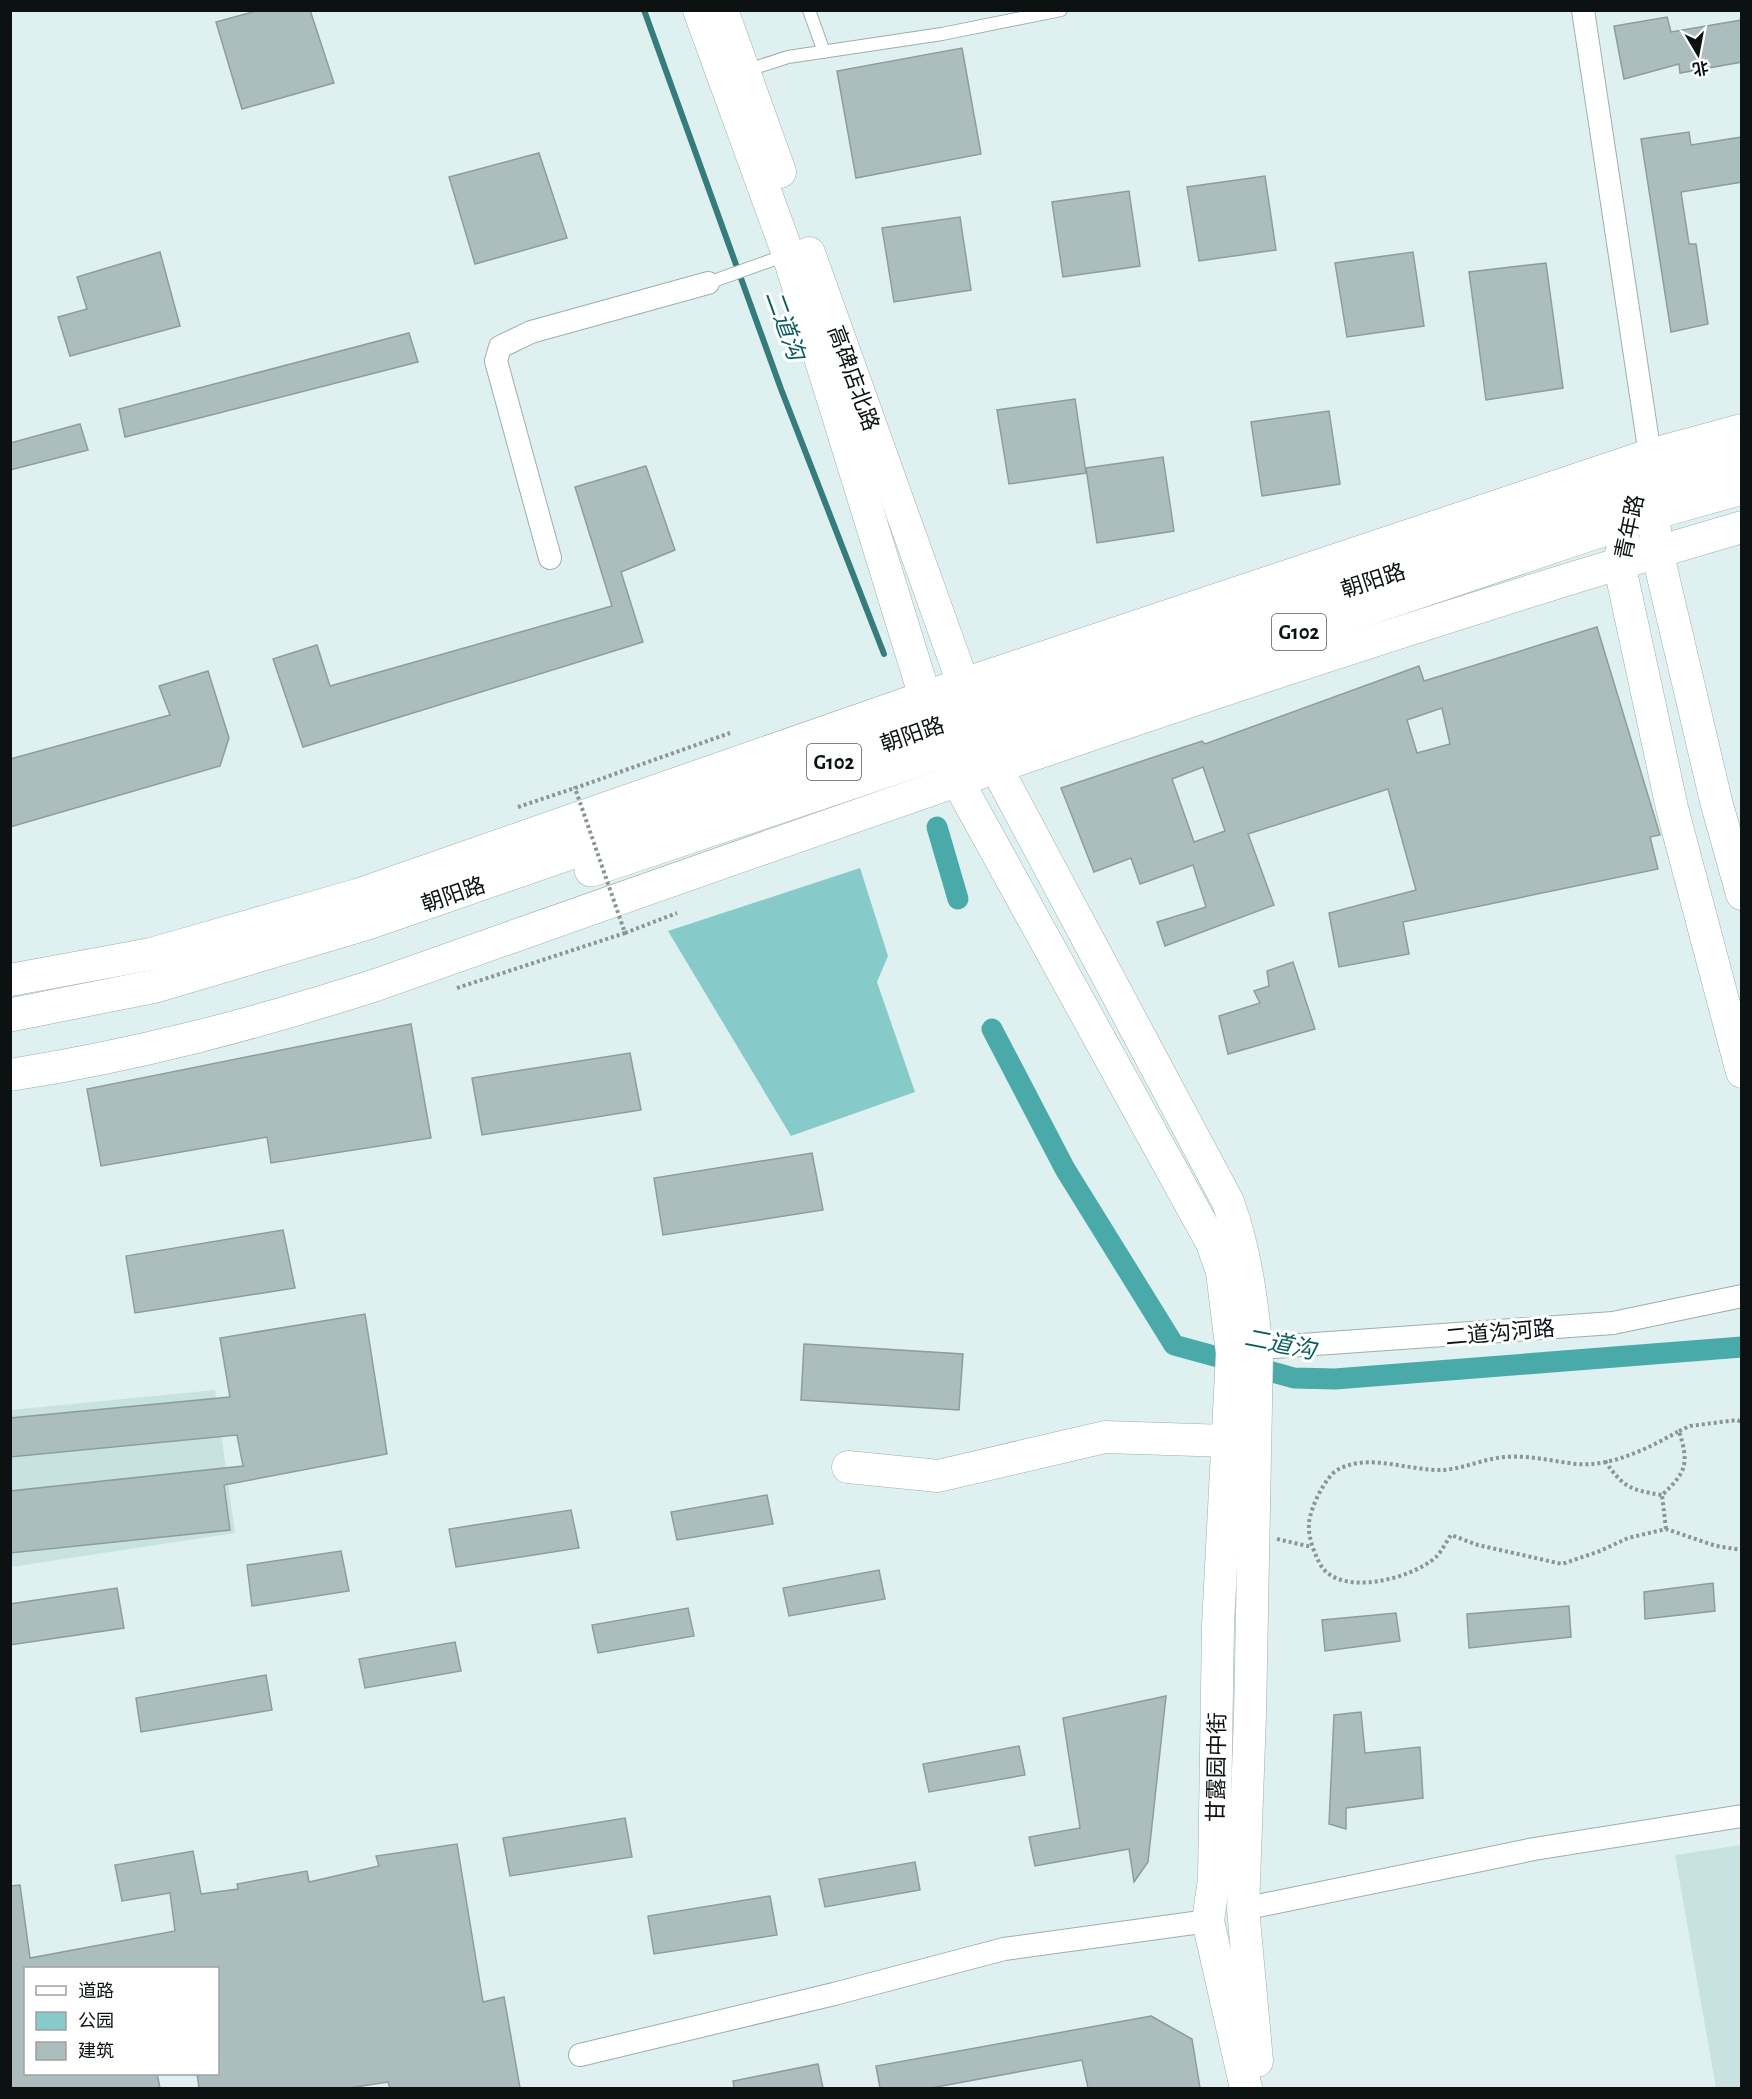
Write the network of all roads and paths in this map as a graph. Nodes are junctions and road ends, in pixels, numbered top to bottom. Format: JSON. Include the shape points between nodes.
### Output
{"nodes":[{"id":1,"x":699,"y":10,"type":"edge"},
{"id":2,"x":722,"y":10,"type":"edge"},
{"id":3,"x":809,"y":10,"type":"edge"},
{"id":4,"x":1061,"y":10,"type":"edge"},
{"id":5,"x":1584,"y":10,"type":"edge"},
{"id":6,"x":824,"y":52,"type":"junction"},
{"id":7,"x":735,"y":79,"type":"junction"},
{"id":8,"x":778,"y":257,"type":"junction"},
{"id":9,"x":708,"y":283,"type":"joint"},
{"id":10,"x":1742,"y":430,"type":"edge"},
{"id":11,"x":1650,"y":455,"type":"junction"},
{"id":12,"x":1742,"y":462,"type":"edge"},
{"id":13,"x":1742,"y":488,"type":"edge"},
{"id":14,"x":1642,"y":504,"type":"junction"},
{"id":15,"x":1742,"y":526,"type":"edge"},
{"id":16,"x":1657,"y":551,"type":"junction"},
{"id":17,"x":550,"y":558,"type":"dead end"},
{"id":18,"x":1619,"y":563,"type":"junction"},
{"id":19,"x":980,"y":726,"type":"junction"},
{"id":20,"x":730,"y":733,"type":"dead end"},
{"id":21,"x":941,"y":739,"type":"junction"},
{"id":22,"x":575,"y":788,"type":"junction"},
{"id":23,"x":518,"y":807,"type":"dead end"},
{"id":24,"x":1742,"y":894,"type":"edge"},
{"id":25,"x":677,"y":913,"type":"dead end"},
{"id":26,"x":625,"y":933,"type":"junction"},
{"id":27,"x":10,"y":980,"type":"edge"},
{"id":28,"x":457,"y":988,"type":"dead end"},
{"id":29,"x":10,"y":1015,"type":"edge"},
{"id":30,"x":10,"y":1036,"type":"edge"},
{"id":31,"x":1742,"y":1072,"type":"edge"},
{"id":32,"x":10,"y":1075,"type":"edge"},
{"id":33,"x":1742,"y":1296,"type":"edge"},
{"id":34,"x":1248,"y":1351,"type":"junction"},
{"id":35,"x":1742,"y":1422,"type":"edge"},
{"id":36,"x":1678,"y":1431,"type":"junction"},
{"id":37,"x":1242,"y":1442,"type":"junction"},
{"id":38,"x":1604,"y":1461,"type":"junction"},
{"id":39,"x":848,"y":1467,"type":"dead end"},
{"id":40,"x":1662,"y":1495,"type":"junction"},
{"id":41,"x":1666,"y":1529,"type":"junction"},
{"id":42,"x":1253,"y":1541,"type":"junction"},
{"id":43,"x":1312,"y":1547,"type":"junction"},
{"id":44,"x":1742,"y":1550,"type":"edge"},
{"id":45,"x":1742,"y":1816,"type":"edge"},
{"id":46,"x":1243,"y":1909,"type":"junction"},
{"id":47,"x":1208,"y":1921,"type":"junction"},
{"id":48,"x":580,"y":2055,"type":"dead end"},
{"id":49,"x":1246,"y":2088,"type":"edge"},
{"id":50,"x":1260,"y":2088,"type":"edge"}],
"edges":[{"from":1,"to":7,"type":"street"},
{"from":2,"to":7,"type":"street"},
{"from":3,"to":6,"type":"lane"},
{"from":4,"to":6,"type":"lane"},
{"from":5,"to":11,"type":"street"},
{"from":6,"to":7,"type":"lane","via":[[788,57]]},
{"from":7,"to":8,"type":"street","name":"高碑店北路"},
{"from":7,"to":19,"type":"street","name":"高碑店北路"},
{"from":8,"to":9,"type":"lane"},
{"from":8,"to":21,"type":"street","name":"高碑店北路"},
{"from":9,"to":17,"type":"street","via":[[531,332],[500,347],[496,361]]},
{"from":10,"to":11,"type":"street","name":"朝阳路"},
{"from":11,"to":14,"type":"street","name":"青年路"},
{"from":11,"to":19,"type":"street","name":"朝阳路"},
{"from":12,"to":14,"type":"highway","name":"朝阳路","number":"G102"},
{"from":13,"to":14,"type":"highway","name":"朝阳路","number":"G102"},
{"from":14,"to":16,"type":"street","name":"青年路"},
{"from":14,"to":18,"type":"street","name":"青年路"},
{"from":14,"to":19,"type":"highway","name":"朝阳路","number":"G102"},
{"from":15,"to":16,"type":"street","name":"朝阳路"},
{"from":16,"to":18,"type":"street","name":"朝阳路"},
{"from":16,"to":24,"type":"street","name":"青年路"},
{"from":18,"to":19,"type":"street","name":"朝阳路"},
{"from":18,"to":31,"type":"street","name":"青年路","via":[[1672,808]]},
{"from":19,"to":21,"type":"highway","name":"朝阳路","number":"G102"},
{"from":19,"to":21,"type":"street","name":"朝阳路"},
{"from":19,"to":34,"type":"street","name":"高碑店北路","via":[[1228,1202],[1247,1267]]},
{"from":20,"to":22,"type":"path","bridge":true},
{"from":21,"to":27,"type":"street","name":"朝阳路","via":[[150,954]]},
{"from":21,"to":29,"type":"highway","name":"朝阳路","number":"G102","via":[[294,946],[156,986]]},
{"from":21,"to":30,"type":"highway","name":"朝阳路","number":"G102","via":[[267,975],[162,1006]]},
{"from":21,"to":32,"type":"street","name":"朝阳路","via":[[376,985],[169,1046]]},
{"from":21,"to":34,"type":"street","name":"高碑店北路","via":[[1212,1243]]},
{"from":22,"to":23,"type":"path"},
{"from":22,"to":26,"type":"path","bridge":true},
{"from":25,"to":26,"type":"path"},
{"from":26,"to":28,"type":"path","bridge":true},
{"from":33,"to":34,"type":"street","name":"二道沟河路","via":[[1613,1323]]},
{"from":34,"to":37,"type":"street"},
{"from":35,"to":36,"type":"path","via":[[1690,1426]]},
{"from":36,"to":38,"type":"path","via":[[1648,1449]]},
{"from":36,"to":40,"type":"path","via":[[1687,1455],[1680,1478]]},
{"from":37,"to":39,"type":"street","via":[[1105,1437],[938,1476]]},
{"from":37,"to":42,"type":"street","name":"甘露园中街"},
{"from":37,"to":47,"type":"street","name":"甘露园中街","via":[[1218,1626],[1214,1879]]},
{"from":38,"to":40,"type":"path","via":[[1619,1482]]},
{"from":38,"to":43,"type":"path","via":[[1578,1464],[1541,1457],[1504,1457],[1443,1470],[1369,1462],[1340,1468],[1327,1478],[1309,1521]]},
{"from":40,"to":41,"type":"path"},
{"from":41,"to":43,"type":"path","via":[[1628,1538],[1562,1564],[1479,1545],[1451,1534],[1435,1557],[1403,1575],[1353,1585],[1322,1570]]},
{"from":41,"to":44,"type":"path","via":[[1716,1546]]},
{"from":42,"to":43,"type":"path","via":[[1275,1539]]},
{"from":42,"to":46,"type":"street","name":"甘露园中街"},
{"from":45,"to":46,"type":"street","via":[[1534,1849]]},
{"from":46,"to":50,"type":"street","name":"甘露园中街"},
{"from":47,"to":48,"type":"street","via":[[1004,1949]]},
{"from":47,"to":49,"type":"street","name":"甘露园中街"}]}
